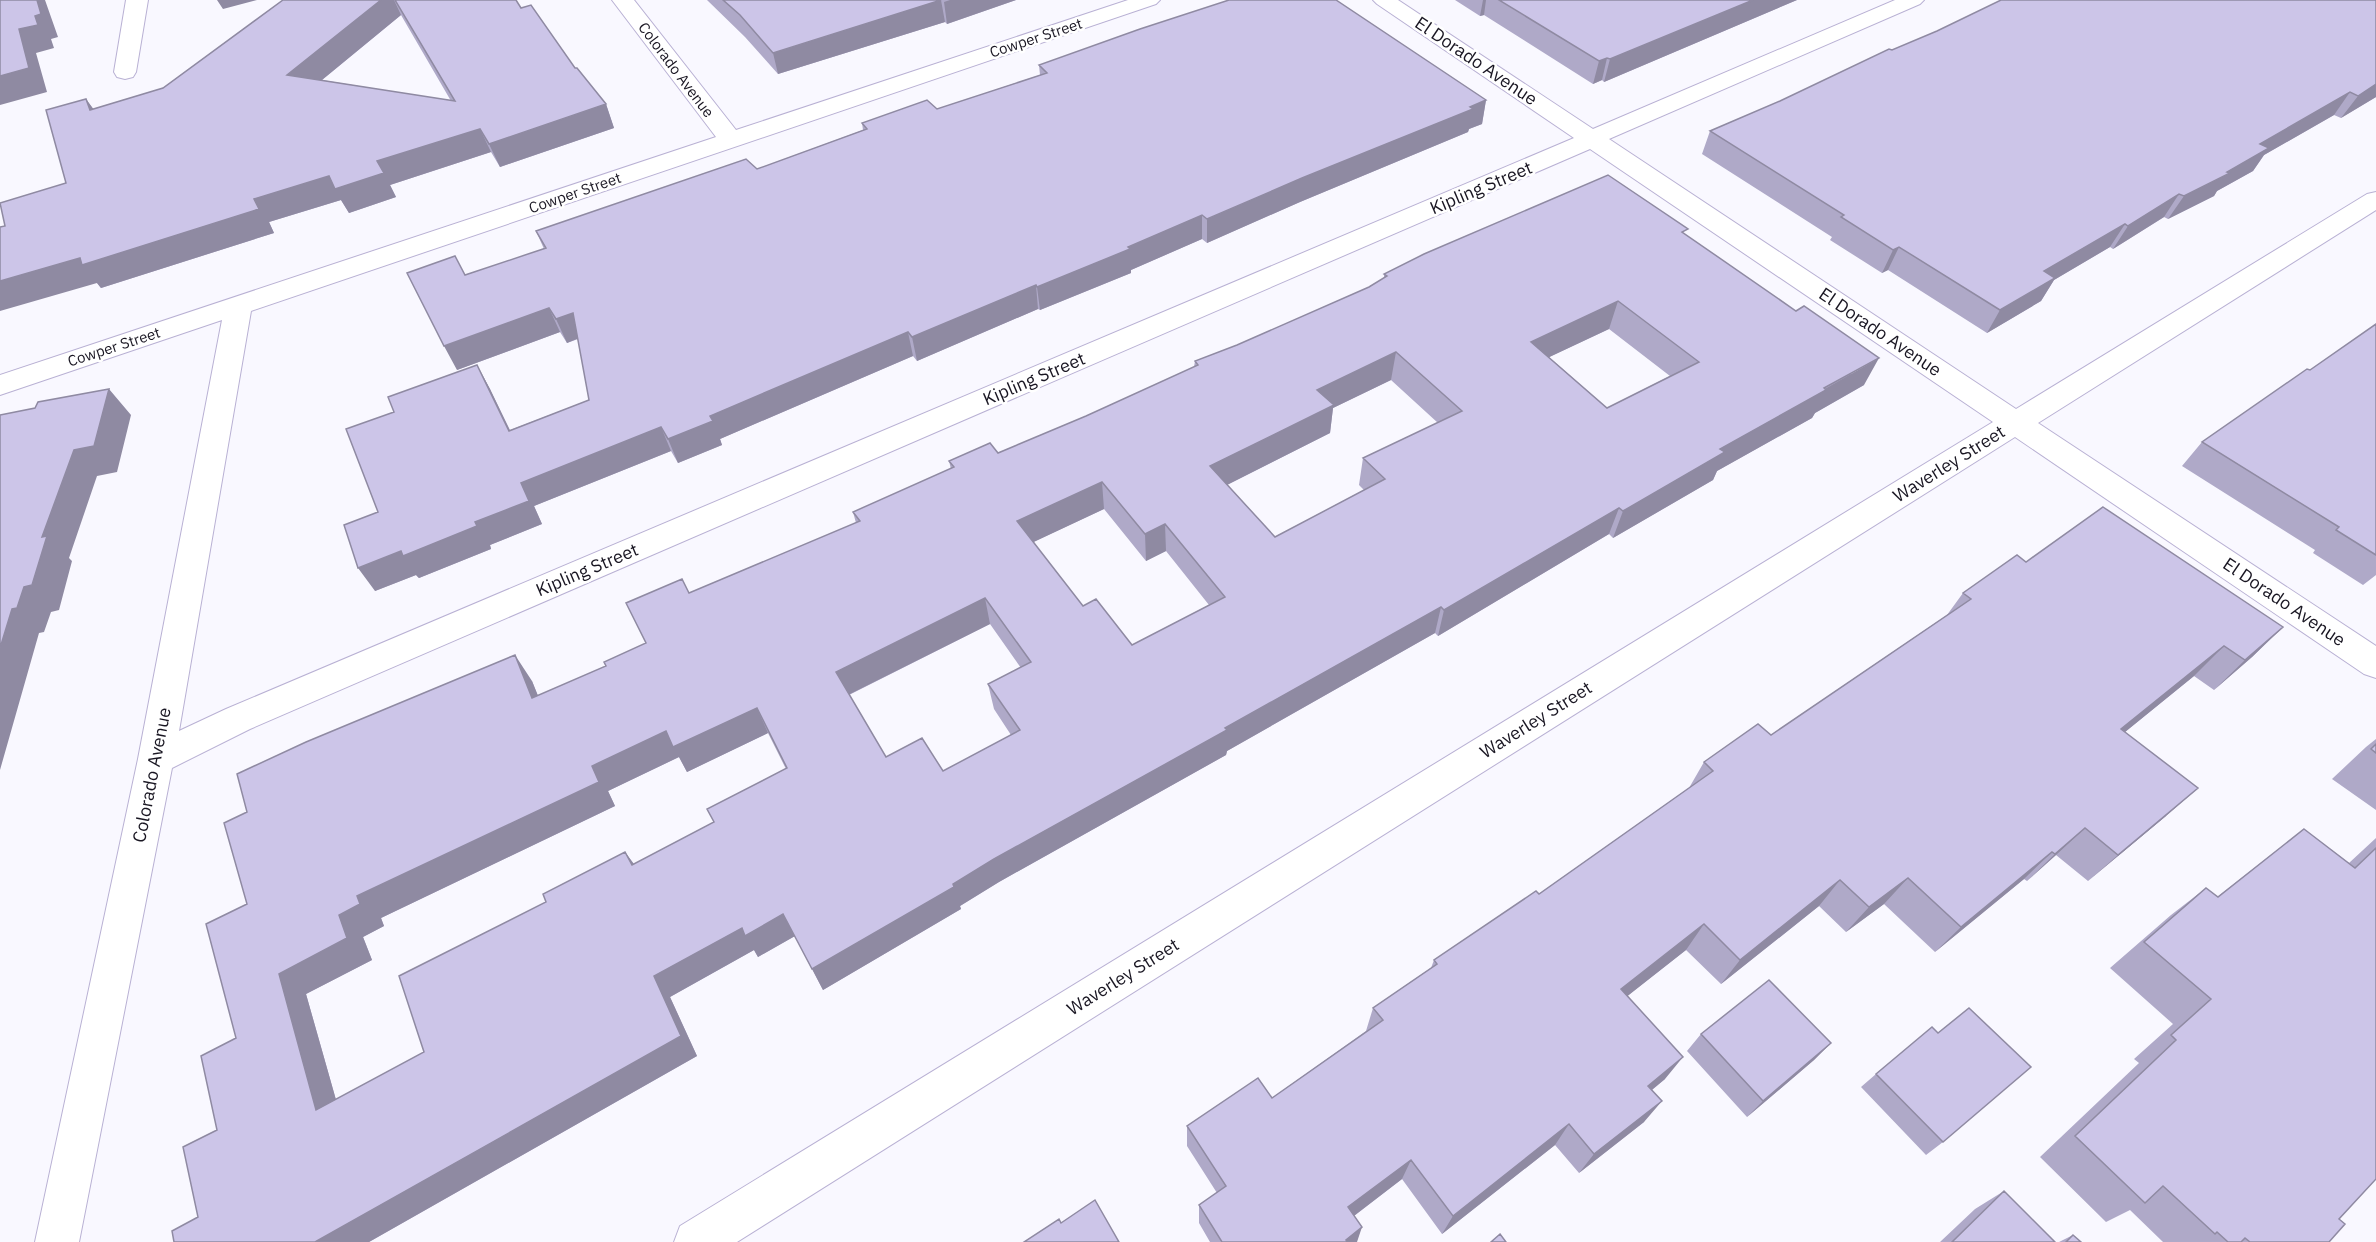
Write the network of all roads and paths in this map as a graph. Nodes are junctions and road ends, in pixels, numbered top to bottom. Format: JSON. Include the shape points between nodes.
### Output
{"nodes":[{"id":1,"x":137,"y":0,"type":"edge"},
{"id":2,"x":623,"y":0,"type":"edge"},
{"id":3,"x":1149,"y":0,"type":"edge"},
{"id":4,"x":1384,"y":0,"type":"edge"},
{"id":5,"x":1913,"y":0,"type":"edge"},
{"id":6,"x":125,"y":72,"type":"dead end"},
{"id":7,"x":730,"y":139,"type":"junction"},
{"id":8,"x":1592,"y":139,"type":"junction"},
{"id":9,"x":2376,"y":199,"type":"edge"},
{"id":10,"x":238,"y":306,"type":"junction"},
{"id":11,"x":0,"y":385,"type":"edge"},
{"id":12,"x":2015,"y":422,"type":"junction"},
{"id":13,"x":2376,"y":664,"type":"edge"},
{"id":14,"x":156,"y":759,"type":"junction"},
{"id":15,"x":57,"y":1242,"type":"edge"},
{"id":16,"x":696,"y":1242,"type":"edge"}],
"edges":[{"from":1,"to":6,"type":"street"},
{"from":2,"to":7,"type":"street","name":"Colorado Avenue"},
{"from":3,"to":7,"type":"street","name":"Cowper Street"},
{"from":4,"to":8,"type":"street","name":"El Dorado Avenue"},
{"from":5,"to":8,"type":"street","name":"Kipling Street"},
{"from":7,"to":10,"type":"street","name":"Cowper Street"},
{"from":8,"to":12,"type":"street","name":"El Dorado Avenue"},
{"from":8,"to":14,"type":"street","name":"Kipling Street","via":[[238,719]]},
{"from":9,"to":12,"type":"street","name":"Waverley Street"},
{"from":10,"to":11,"type":"street","name":"Cowper Street"},
{"from":10,"to":14,"type":"street","name":"Colorado Avenue"},
{"from":12,"to":13,"type":"street","name":"El Dorado Avenue"},
{"from":12,"to":16,"type":"street","name":"Waverley Street"},
{"from":14,"to":15,"type":"street","name":"Colorado Avenue"}]}
